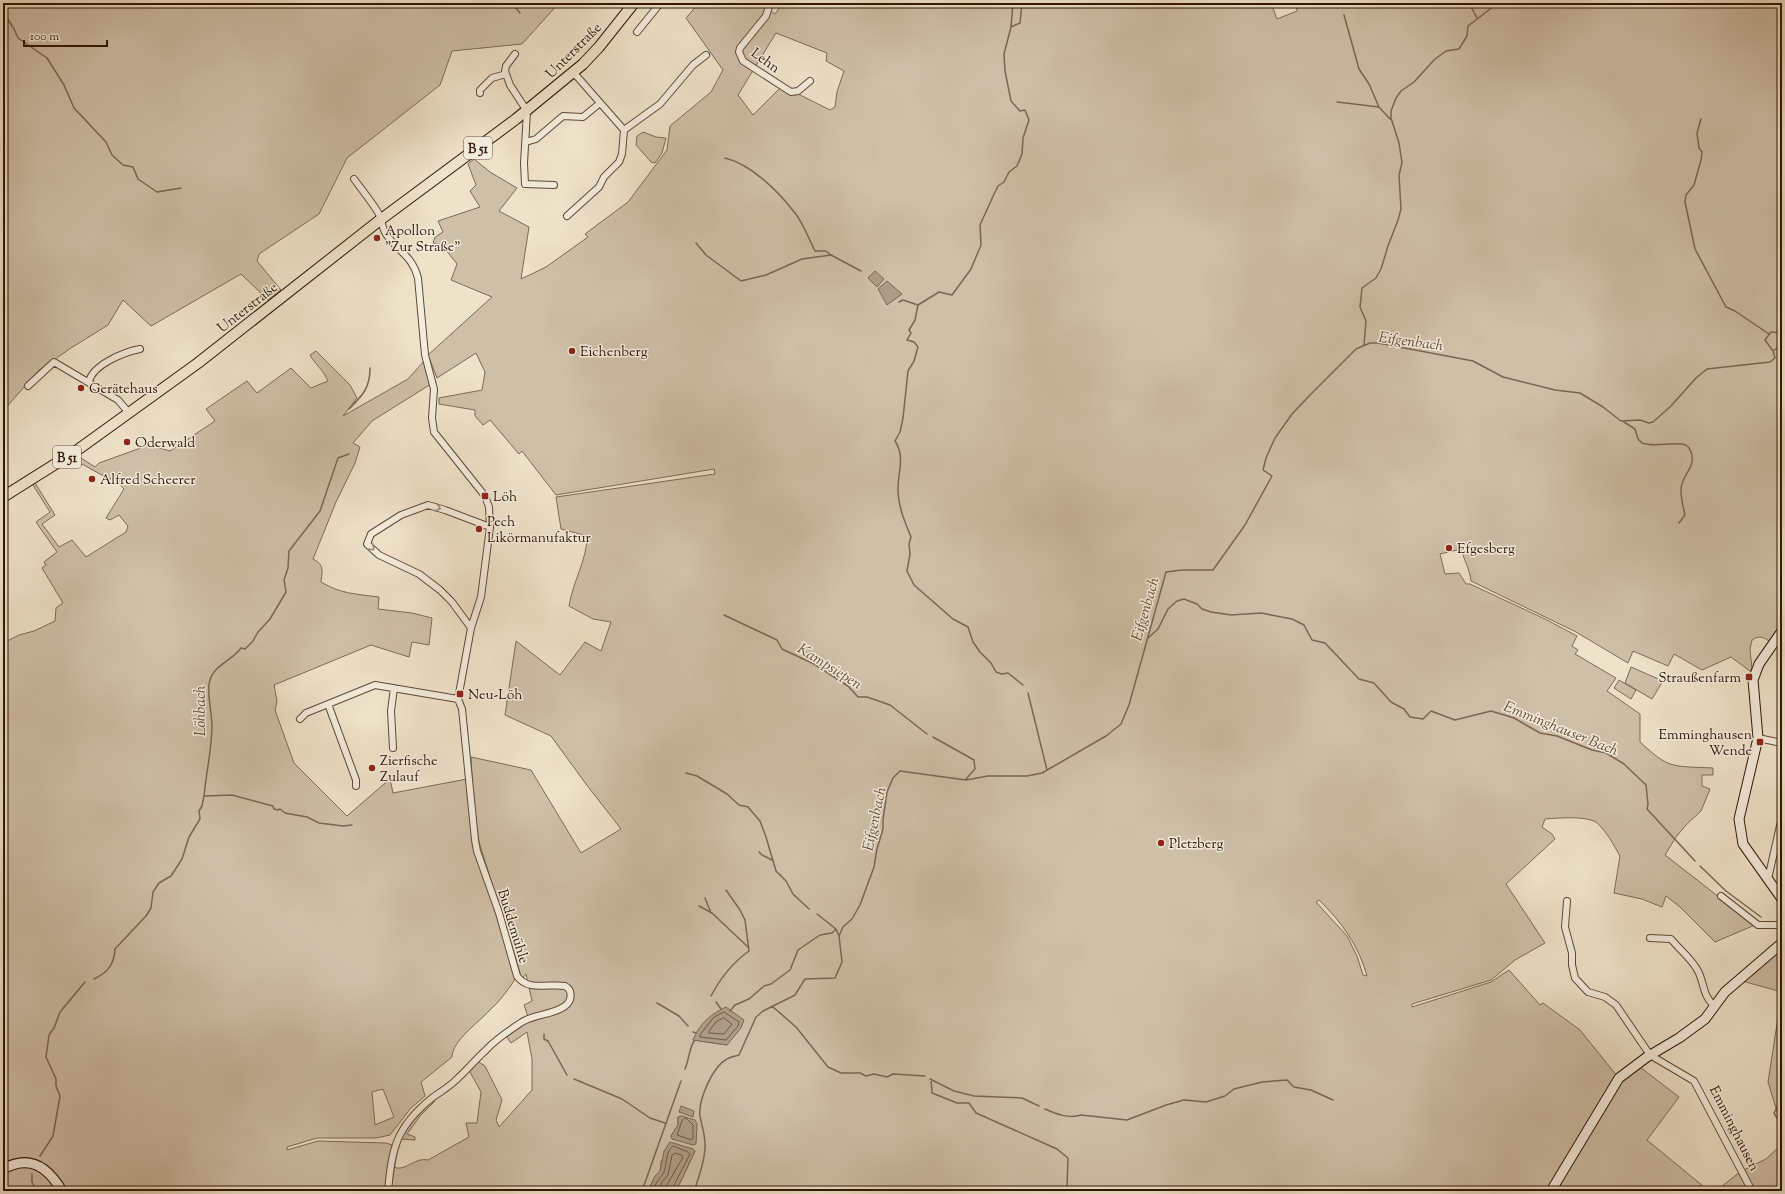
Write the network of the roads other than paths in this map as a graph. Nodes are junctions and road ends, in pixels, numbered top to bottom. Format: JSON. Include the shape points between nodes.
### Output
{"nodes":[{"id":1,"x":634,"y":3,"type":"edge"},
{"id":2,"x":653,"y":3,"type":"edge"},
{"id":3,"x":770,"y":3,"type":"edge"},
{"id":4,"x":637,"y":32,"type":"dead end"},
{"id":5,"x":515,"y":54,"type":"dead end"},
{"id":6,"x":706,"y":55,"type":"dead end"},
{"id":7,"x":574,"y":73,"type":"junction"},
{"id":8,"x":506,"y":74,"type":"junction"},
{"id":9,"x":810,"y":81,"type":"dead end"},
{"id":10,"x":480,"y":93,"type":"dead end"},
{"id":11,"x":600,"y":103,"type":"junction"},
{"id":12,"x":527,"y":111,"type":"junction"},
{"id":13,"x":624,"y":130,"type":"junction"},
{"id":14,"x":526,"y":142,"type":"junction"},
{"id":15,"x":354,"y":179,"type":"dead end"},
{"id":16,"x":554,"y":185,"type":"dead end"},
{"id":17,"x":567,"y":216,"type":"dead end"},
{"id":18,"x":380,"y":220,"type":"junction"},
{"id":19,"x":140,"y":349,"type":"dead end"},
{"id":20,"x":89,"y":382,"type":"junction"},
{"id":21,"x":28,"y":386,"type":"dead end"},
{"id":22,"x":129,"y":413,"type":"junction"},
{"id":23,"x":3,"y":497,"type":"edge"},
{"id":24,"x":490,"y":527,"type":"junction"},
{"id":25,"x":471,"y":628,"type":"junction"},
{"id":26,"x":1782,"y":631,"type":"edge"},
{"id":27,"x":394,"y":688,"type":"junction"},
{"id":28,"x":458,"y":699,"type":"junction"},
{"id":29,"x":328,"y":704,"type":"junction"},
{"id":30,"x":300,"y":719,"type":"dead end"},
{"id":31,"x":1758,"y":738,"type":"junction"},
{"id":32,"x":1782,"y":743,"type":"edge"},
{"id":33,"x":393,"y":748,"type":"dead end"},
{"id":34,"x":356,"y":786,"type":"dead end"},
{"id":35,"x":1782,"y":817,"type":"edge"},
{"id":36,"x":1768,"y":879,"type":"junction"},
{"id":37,"x":1721,"y":896,"type":"dead end"},
{"id":38,"x":1782,"y":899,"type":"edge"},
{"id":39,"x":1567,"y":901,"type":"dead end"},
{"id":40,"x":1782,"y":926,"type":"edge"},
{"id":41,"x":1650,"y":938,"type":"dead end"},
{"id":42,"x":1782,"y":943,"type":"edge"},
{"id":43,"x":1714,"y":1005,"type":"junction"},
{"id":44,"x":1650,"y":1055,"type":"junction"},
{"id":45,"x":3,"y":1168,"type":"edge"},
{"id":46,"x":62,"y":1191,"type":"edge"},
{"id":47,"x":388,"y":1191,"type":"edge"},
{"id":48,"x":1551,"y":1191,"type":"edge"},
{"id":49,"x":1752,"y":1191,"type":"edge"}],
"edges":[{"from":1,"to":7,"type":"main road","name":"Unterstraße","number":"B 51","via":[[599,48]]},
{"from":2,"to":4,"type":"street","via":[[658,6]]},
{"from":3,"to":9,"type":"street","name":"Lehn","via":[[766,16],[740,48],[743,61],[791,92],[798,91]]},
{"from":5,"to":8,"type":"street","via":[[506,66]]},
{"from":6,"to":13,"type":"street","via":[[693,65],[660,104]]},
{"from":7,"to":11,"type":"street"},
{"from":7,"to":12,"type":"main road","name":"Unterstraße","number":"B 51"},
{"from":8,"to":10,"type":"street","via":[[492,78]]},
{"from":8,"to":12,"type":"street"},
{"from":11,"to":13,"type":"street"},
{"from":11,"to":14,"type":"street","via":[[584,117],[563,116],[536,139]]},
{"from":12,"to":14,"type":"street"},
{"from":12,"to":18,"type":"main road","name":"Unterstraße","number":"B 51"},
{"from":13,"to":17,"type":"street","via":[[619,162],[604,177],[599,187]]},
{"from":14,"to":16,"type":"street","via":[[525,184]]},
{"from":15,"to":18,"type":"street"},
{"from":18,"to":22,"type":"main road","name":"Unterstraße","number":"B 51","via":[[198,363]]},
{"from":18,"to":24,"type":"street","via":[[386,234],[411,260],[416,269],[425,355],[434,389],[434,432],[485,496],[489,506]]},
{"from":19,"to":20,"type":"street","via":[[118,355],[95,371]]},
{"from":20,"to":21,"type":"street","via":[[54,362]]},
{"from":20,"to":22,"type":"street","via":[[118,400]]},
{"from":22,"to":23,"type":"main road","number":"B 51","via":[[70,455]]},
{"from":24,"to":25,"type":"street","via":[[481,597]]},
{"from":24,"to":25,"type":"street","via":[[431,505],[401,515],[371,534],[367,544],[379,555],[419,574],[440,590]]},
{"from":25,"to":28,"type":"street"},
{"from":26,"to":31,"type":"street","via":[[1759,664],[1754,676]]},
{"from":27,"to":28,"type":"street"},
{"from":27,"to":29,"type":"street","via":[[375,685]]},
{"from":27,"to":33,"type":"street","via":[[391,711]]},
{"from":28,"to":47,"type":"street","name":"Buddemühle","via":[[462,709],[477,851],[499,913],[517,976],[523,982],[532,985],[565,986],[570,992],[570,998],[568,1004],[562,1008],[526,1020],[490,1046],[456,1080],[422,1107],[400,1133],[395,1144]]},
{"from":29,"to":30,"type":"street","via":[[306,713]]},
{"from":29,"to":34,"type":"street"},
{"from":31,"to":32,"type":"street"},
{"from":31,"to":36,"type":"street","via":[[1739,819],[1743,844]]},
{"from":35,"to":36,"type":"street"},
{"from":36,"to":38,"type":"street"},
{"from":37,"to":40,"type":"street","via":[[1758,925]]},
{"from":39,"to":44,"type":"street","name":"Emminghausen","via":[[1565,927],[1575,978],[1588,992],[1605,997],[1616,1005]]},
{"from":41,"to":43,"type":"street","via":[[1671,939],[1698,971],[1704,991]]},
{"from":42,"to":43,"type":"street","via":[[1725,992]]},
{"from":43,"to":44,"type":"street","via":[[1705,1019]]},
{"from":44,"to":48,"type":"street","via":[[1619,1078]]},
{"from":44,"to":49,"type":"street","name":"Emminghausen","via":[[1694,1080]]},
{"from":45,"to":46,"type":"street","via":[[19,1162],[34,1164],[49,1173]]}]}
